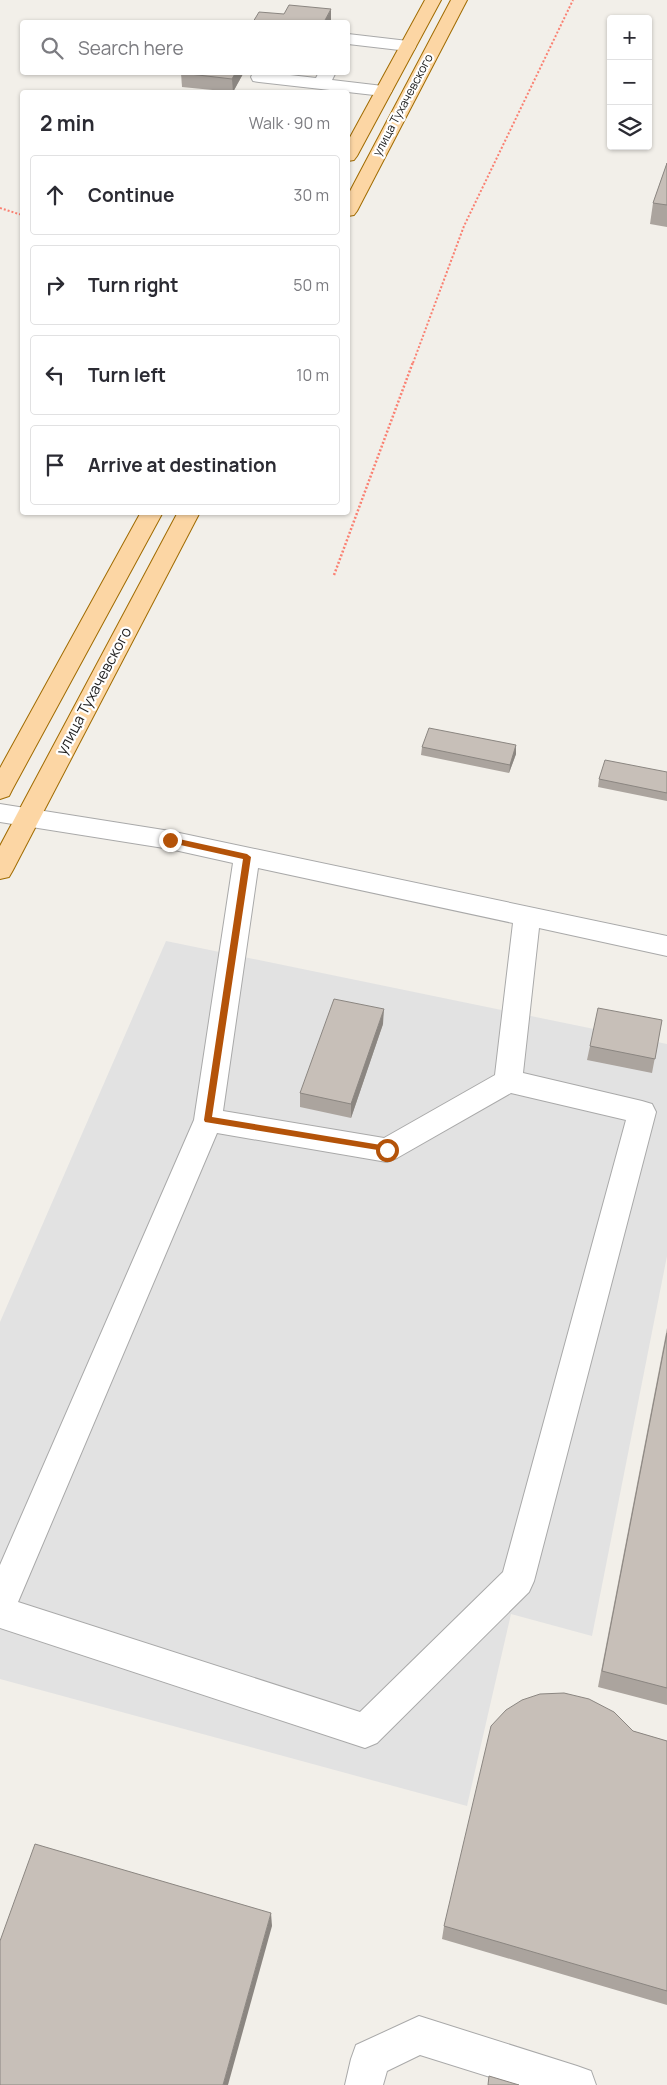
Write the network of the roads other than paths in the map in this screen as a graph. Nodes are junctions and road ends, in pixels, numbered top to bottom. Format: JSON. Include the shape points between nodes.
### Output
{"nodes":[{"id":1,"x":433,"y":0,"type":"edge"},
{"id":2,"x":458,"y":0,"type":"edge"},
{"id":3,"x":350,"y":39,"type":"edge"},
{"id":4,"x":408,"y":46,"type":"junction"},
{"id":5,"x":259,"y":77,"type":"dead end"},
{"id":6,"x":325,"y":78,"type":"edge"},
{"id":7,"x":383,"y":91,"type":"junction"},
{"id":8,"x":350,"y":152,"type":"edge"},
{"id":9,"x":350,"y":207,"type":"edge"},
{"id":10,"x":150,"y":515,"type":"edge"},
{"id":11,"x":186,"y":515,"type":"edge"},
{"id":12,"x":0,"y":790,"type":"edge"},
{"id":13,"x":0,"y":813,"type":"edge"},
{"id":14,"x":28,"y":818,"type":"junction"},
{"id":15,"x":247,"y":857,"type":"junction"},
{"id":16,"x":0,"y":870,"type":"edge"},
{"id":17,"x":527,"y":915,"type":"junction"},
{"id":18,"x":667,"y":946,"type":"edge"},
{"id":19,"x":508,"y":1081,"type":"junction"},
{"id":20,"x":208,"y":1120,"type":"junction"},
{"id":21,"x":0,"y":1604,"type":"edge"},
{"id":22,"x":0,"y":1612,"type":"edge"},
{"id":23,"x":364,"y":2085,"type":"edge"},
{"id":24,"x":577,"y":2085,"type":"edge"}],
"edges":[{"from":1,"to":4,"type":"main road","name":"улица Тухачевского"},
{"from":2,"to":9,"type":"main road","name":"улица Тухачевского"},
{"from":3,"to":4,"type":"lane"},
{"from":4,"to":7,"type":"main road","name":"улица Тухачевского"},
{"from":5,"to":6,"type":"lane"},
{"from":6,"to":7,"type":"lane"},
{"from":7,"to":8,"type":"main road","name":"улица Тухачевского"},
{"from":10,"to":12,"type":"main road"},
{"from":11,"to":14,"type":"main road","name":"улица Тухачевского"},
{"from":13,"to":14,"type":"lane"},
{"from":14,"to":15,"type":"lane","via":[[170,840]]},
{"from":14,"to":16,"type":"main road","name":"улица Тухачевского"},
{"from":15,"to":17,"type":"lane"},
{"from":15,"to":20,"type":"lane"},
{"from":17,"to":18,"type":"lane"},
{"from":17,"to":19,"type":"lane"},
{"from":19,"to":20,"type":"lane","via":[[387,1150]]},
{"from":19,"to":22,"type":"lane","via":[[642,1112],[517,1581],[365,1731]]},
{"from":20,"to":21,"type":"lane"},
{"from":23,"to":24,"type":"lane","via":[[370,2059],[419,2034]]}]}
